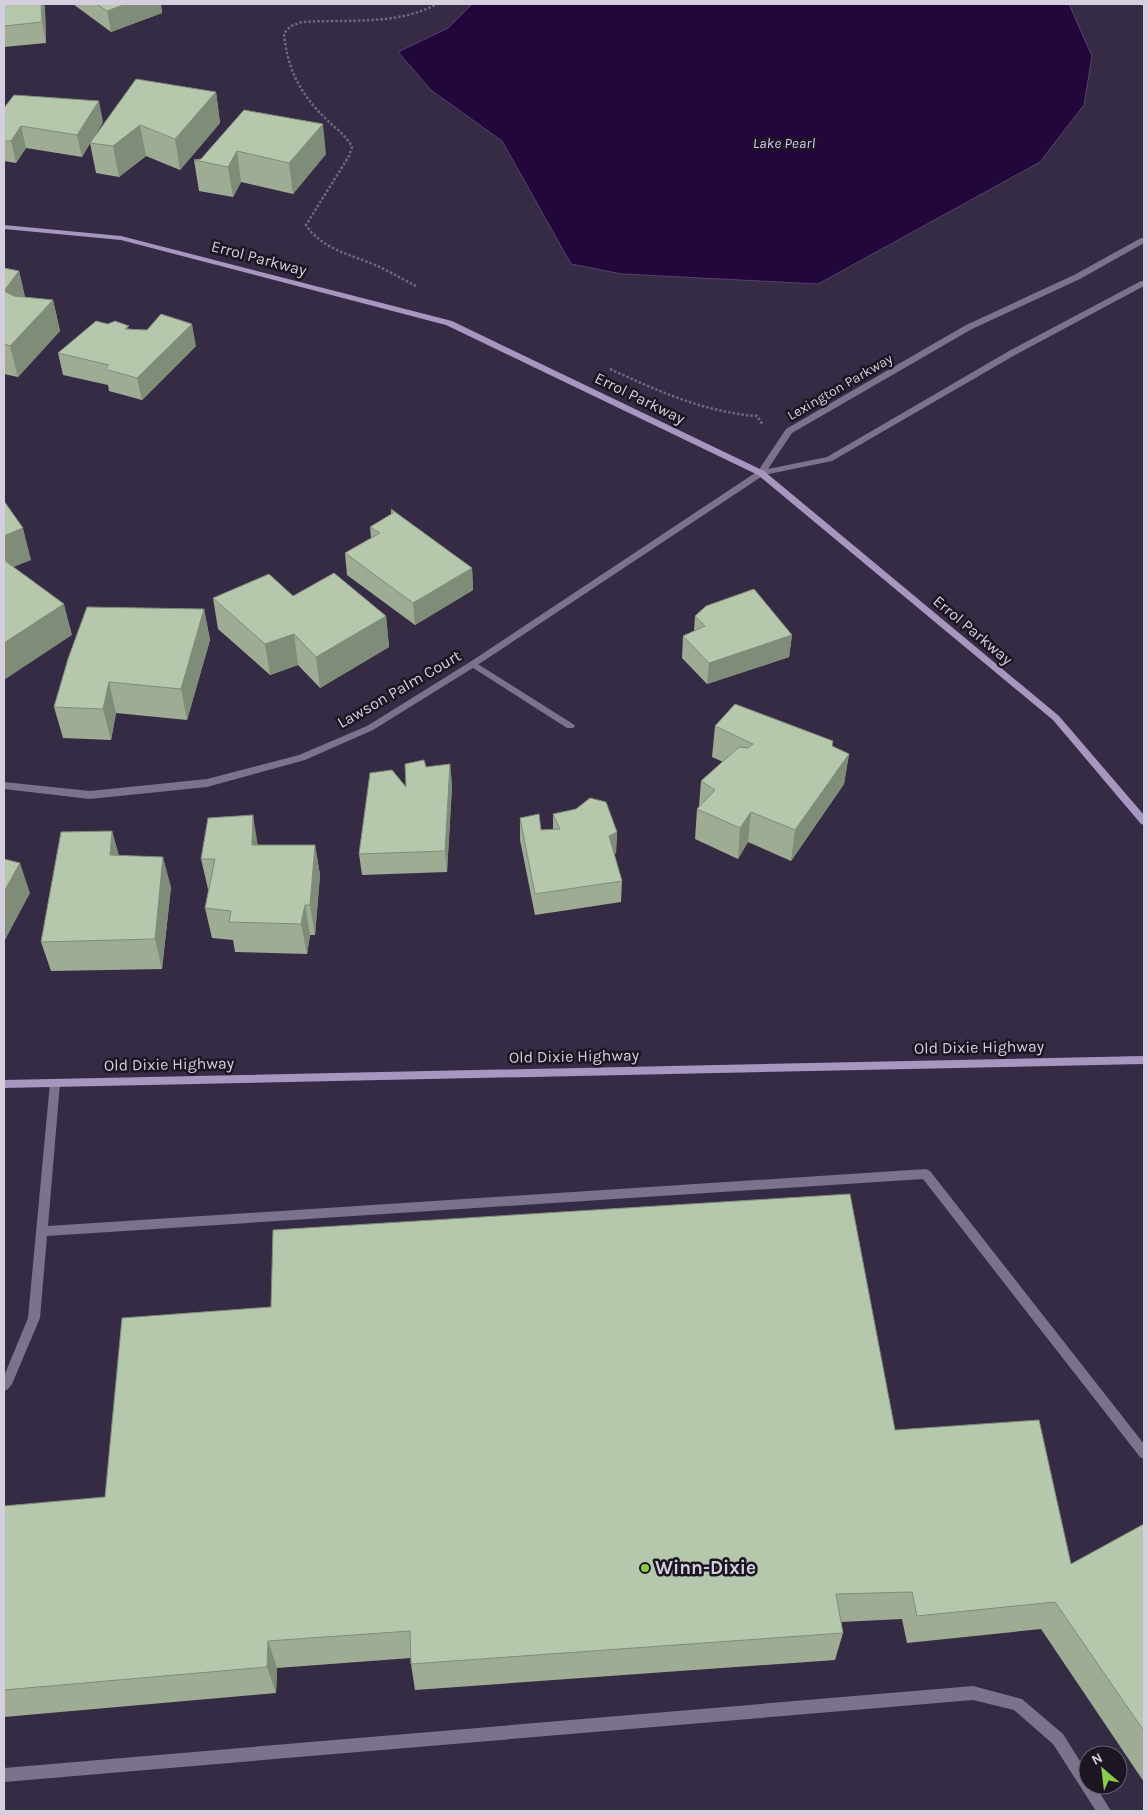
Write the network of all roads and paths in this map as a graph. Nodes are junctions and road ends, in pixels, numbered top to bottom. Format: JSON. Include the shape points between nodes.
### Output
{"nodes":[{"id":1,"x":437,"y":4,"type":"edge"},
{"id":2,"x":4,"y":227,"type":"edge"},
{"id":3,"x":1144,"y":240,"type":"edge"},
{"id":4,"x":1144,"y":283,"type":"edge"},
{"id":5,"x":418,"y":287,"type":"dead end"},
{"id":6,"x":606,"y":367,"type":"dead end"},
{"id":7,"x":765,"y":428,"type":"dead end"},
{"id":8,"x":761,"y":473,"type":"junction"},
{"id":9,"x":473,"y":664,"type":"junction"},
{"id":10,"x":570,"y":726,"type":"dead end"},
{"id":11,"x":4,"y":786,"type":"edge"},
{"id":12,"x":1144,"y":822,"type":"edge"},
{"id":13,"x":1144,"y":1060,"type":"edge"},
{"id":14,"x":54,"y":1083,"type":"junction"},
{"id":15,"x":4,"y":1084,"type":"edge"},
{"id":16,"x":42,"y":1231,"type":"junction"},
{"id":17,"x":4,"y":1385,"type":"edge"},
{"id":18,"x":1144,"y":1454,"type":"edge"},
{"id":19,"x":4,"y":1775,"type":"edge"},
{"id":20,"x":1104,"y":1811,"type":"edge"}],
"edges":[{"from":1,"to":5,"type":"path","via":[[416,14],[392,18],[302,22],[284,33],[285,54],[293,80],[327,119],[346,135],[352,147],[350,156],[306,225],[310,233],[327,246],[376,265]]},
{"from":2,"to":8,"type":"street","name":"Errol Parkway","via":[[122,238],[449,323]]},
{"from":3,"to":8,"type":"street","name":"Lexington Parkway","via":[[1077,277],[969,327],[789,431]]},
{"from":4,"to":8,"type":"street","via":[[1012,353],[829,459]]},
{"from":6,"to":7,"type":"path","via":[[697,407],[732,416],[757,416]]},
{"from":8,"to":9,"type":"street","name":"Lawson Palm Court"},
{"from":8,"to":12,"type":"street","name":"Errol Parkway","via":[[1056,718]]},
{"from":9,"to":10,"type":"street"},
{"from":9,"to":11,"type":"street","name":"Lawson Palm Court","via":[[370,728],[302,758],[207,783],[90,795]]},
{"from":13,"to":14,"type":"street","name":"Old Dixie Highway"},
{"from":14,"to":15,"type":"street","name":"Old Dixie Highway"},
{"from":14,"to":16,"type":"street"},
{"from":16,"to":17,"type":"street","via":[[34,1318]]},
{"from":16,"to":18,"type":"street","via":[[926,1174]]},
{"from":19,"to":20,"type":"street","via":[[973,1692],[1017,1704],[1058,1739]]}]}
